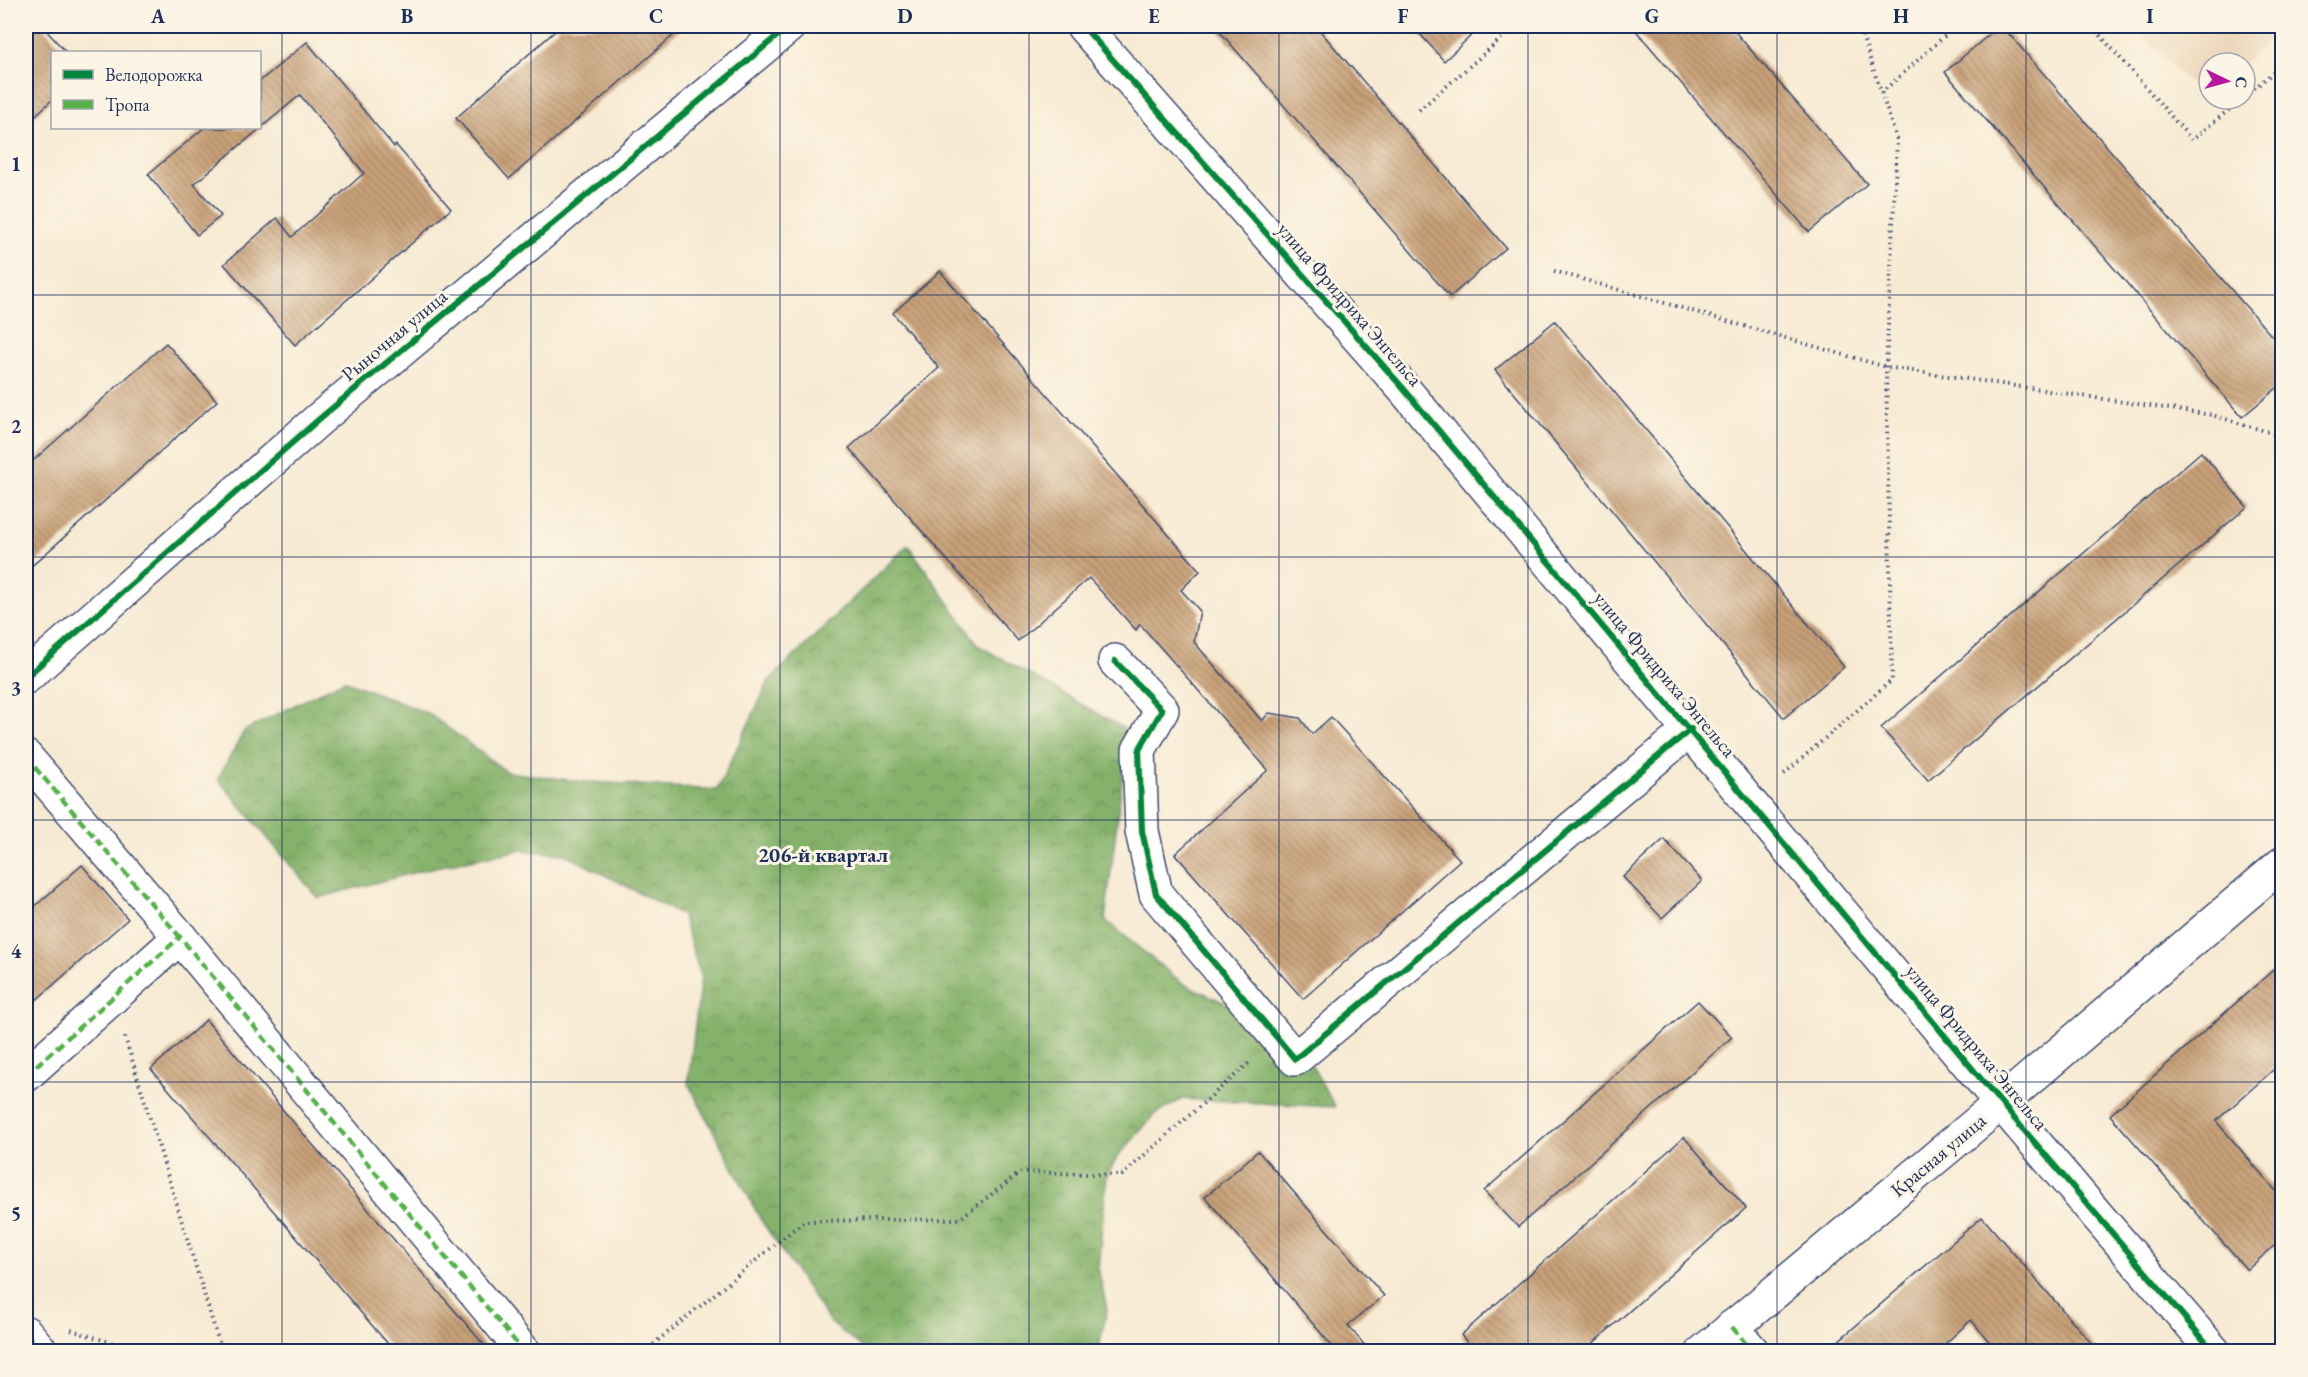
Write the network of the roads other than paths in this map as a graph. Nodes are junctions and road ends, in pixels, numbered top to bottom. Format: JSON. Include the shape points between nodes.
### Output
{"nodes":[{"id":1,"x":789,"y":26,"type":"edge"},
{"id":2,"x":1083,"y":26,"type":"edge"},
{"id":3,"x":1115,"y":661,"type":"dead end"},
{"id":4,"x":26,"y":677,"type":"edge"},
{"id":5,"x":1691,"y":729,"type":"junction"},
{"id":6,"x":26,"y":757,"type":"edge"},
{"id":7,"x":2283,"y":864,"type":"edge"},
{"id":8,"x":180,"y":937,"type":"junction"},
{"id":9,"x":26,"y":1076,"type":"edge"},
{"id":10,"x":2001,"y":1103,"type":"junction"},
{"id":11,"x":1732,"y":1326,"type":"junction"},
{"id":12,"x":26,"y":1333,"type":"edge"},
{"id":13,"x":42,"y":1352,"type":"edge"},
{"id":14,"x":524,"y":1352,"type":"edge"},
{"id":15,"x":1703,"y":1352,"type":"edge"},
{"id":16,"x":1753,"y":1352,"type":"edge"},
{"id":17,"x":2214,"y":1352,"type":"edge"}],
"edges":[{"from":1,"to":4,"type":"street","name":"Рыночная улица","via":[[318,420]]},
{"from":2,"to":5,"type":"street","name":"улица Фридриха Энгельса","via":[[1403,388]]},
{"from":3,"to":5,"type":"street","via":[[1162,710],[1139,750],[1142,831],[1155,894],[1296,1059]]},
{"from":5,"to":10,"type":"street","name":"улица Фридриха Энгельса"},
{"from":6,"to":8,"type":"street"},
{"from":7,"to":10,"type":"street","name":"Красная улица"},
{"from":8,"to":9,"type":"street"},
{"from":8,"to":14,"type":"street"},
{"from":10,"to":11,"type":"street","name":"Красная улица"},
{"from":10,"to":17,"type":"street","name":"улица Фридриха Энгельса"},
{"from":11,"to":15,"type":"street","name":"Красная улица"},
{"from":11,"to":16,"type":"street"},
{"from":12,"to":13,"type":"street"}]}
